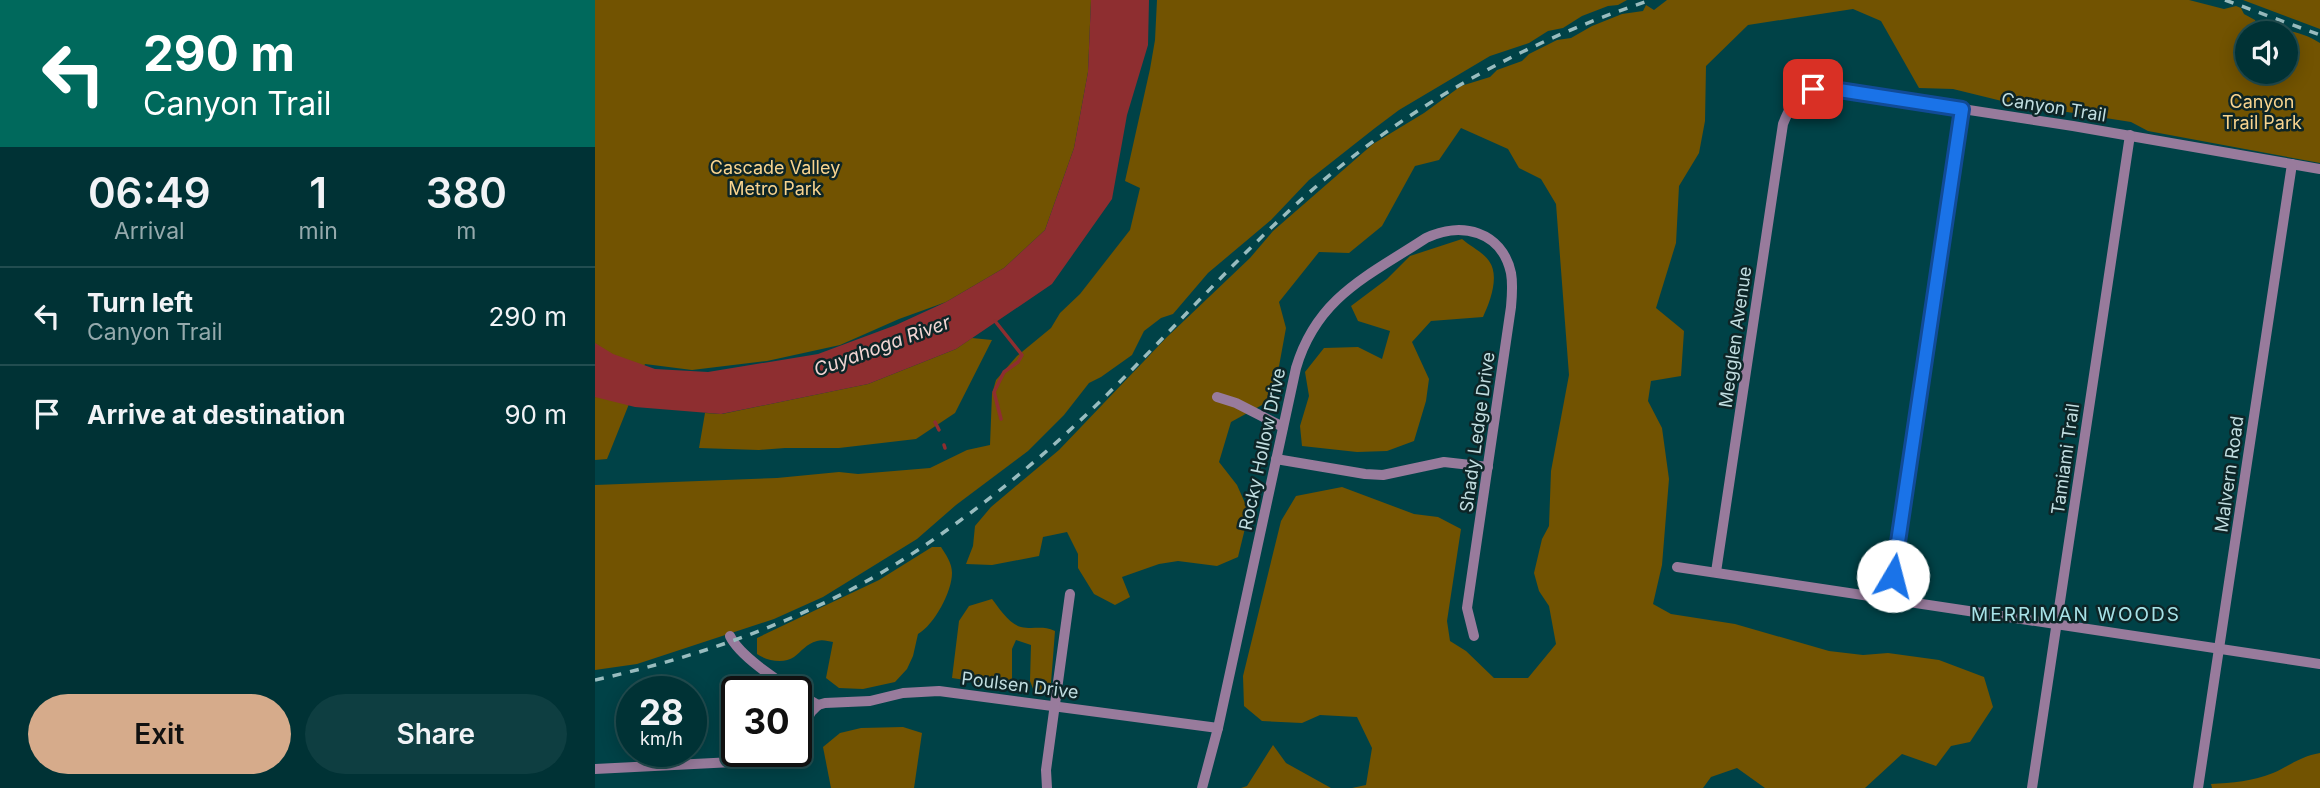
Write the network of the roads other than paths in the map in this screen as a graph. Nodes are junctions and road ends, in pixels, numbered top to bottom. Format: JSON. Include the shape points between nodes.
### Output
{"nodes":[{"id":1,"x":1789,"y":108,"type":"joint"},
{"id":2,"x":1962,"y":109,"type":"junction"},
{"id":3,"x":2130,"y":135,"type":"junction"},
{"id":4,"x":2292,"y":164,"type":"junction"},
{"id":5,"x":2320,"y":169,"type":"edge"},
{"id":6,"x":1489,"y":239,"type":"joint"},
{"id":7,"x":1217,"y":397,"type":"dead end"},
{"id":8,"x":1283,"y":427,"type":"junction"},
{"id":9,"x":1276,"y":459,"type":"junction"},
{"id":10,"x":1488,"y":467,"type":"junction"},
{"id":11,"x":1677,"y":567,"type":"dead end"},
{"id":12,"x":1716,"y":572,"type":"junction"},
{"id":13,"x":1070,"y":594,"type":"dead end"},
{"id":14,"x":1890,"y":598,"type":"junction"},
{"id":15,"x":2056,"y":625,"type":"junction"},
{"id":16,"x":730,"y":636,"type":"dead end"},
{"id":17,"x":1474,"y":636,"type":"dead end"},
{"id":18,"x":2218,"y":650,"type":"junction"},
{"id":19,"x":2320,"y":664,"type":"edge"},
{"id":20,"x":772,"y":676,"type":"edge"},
{"id":21,"x":812,"y":702,"type":"edge"},
{"id":22,"x":818,"y":705,"type":"junction"},
{"id":23,"x":1055,"y":705,"type":"junction"},
{"id":24,"x":812,"y":711,"type":"edge"},
{"id":25,"x":1218,"y":728,"type":"junction"},
{"id":26,"x":721,"y":763,"type":"edge"},
{"id":27,"x":595,"y":769,"type":"edge"},
{"id":28,"x":1047,"y":788,"type":"edge"},
{"id":29,"x":1202,"y":788,"type":"edge"},
{"id":30,"x":2032,"y":788,"type":"edge"},
{"id":31,"x":2198,"y":788,"type":"edge"}],
"edges":[{"from":1,"to":2,"type":"street","name":"Canyon Trail","via":[[1804,93],[1822,88]]},
{"from":1,"to":12,"type":"street","name":"Megglen Avenue"},
{"from":2,"to":3,"type":"street","name":"Canyon Trail"},
{"from":2,"to":14,"type":"street"},
{"from":3,"to":4,"type":"street","name":"Canyon Trail"},
{"from":3,"to":15,"type":"street","name":"Tamiami Trail"},
{"from":4,"to":5,"type":"street","name":"Canyon Trail"},
{"from":4,"to":18,"type":"street","name":"Malvern Road"},
{"from":6,"to":8,"type":"street","name":"Rocky Hollow Drive","via":[[1462,229],[1436,233],[1336,298],[1300,352]]},
{"from":6,"to":10,"type":"street","name":"Shady Ledge Drive","via":[[1507,261],[1512,285]]},
{"from":7,"to":8,"type":"street"},
{"from":8,"to":9,"type":"street","name":"Rocky Hollow Drive"},
{"from":9,"to":10,"type":"street","via":[[1383,475],[1444,462]]},
{"from":9,"to":25,"type":"street","name":"Rocky Hollow Drive"},
{"from":10,"to":17,"type":"street","name":"Shady Ledge Drive","via":[[1467,608]]},
{"from":11,"to":12,"type":"street"},
{"from":12,"to":14,"type":"street"},
{"from":13,"to":23,"type":"street"},
{"from":14,"to":15,"type":"street"},
{"from":15,"to":18,"type":"street"},
{"from":15,"to":30,"type":"street","name":"Tamiami Trail"},
{"from":16,"to":20,"type":"street"},
{"from":18,"to":19,"type":"street"},
{"from":18,"to":31,"type":"street","name":"Malvern Road"},
{"from":21,"to":22,"type":"street"},
{"from":22,"to":23,"type":"street","name":"Poulsen Drive","via":[[939,691]]},
{"from":22,"to":24,"type":"street"},
{"from":23,"to":25,"type":"street","name":"Poulsen Drive"},
{"from":23,"to":28,"type":"street"},
{"from":25,"to":29,"type":"street","name":"Rocky Hollow Drive"},
{"from":26,"to":27,"type":"street"}]}
